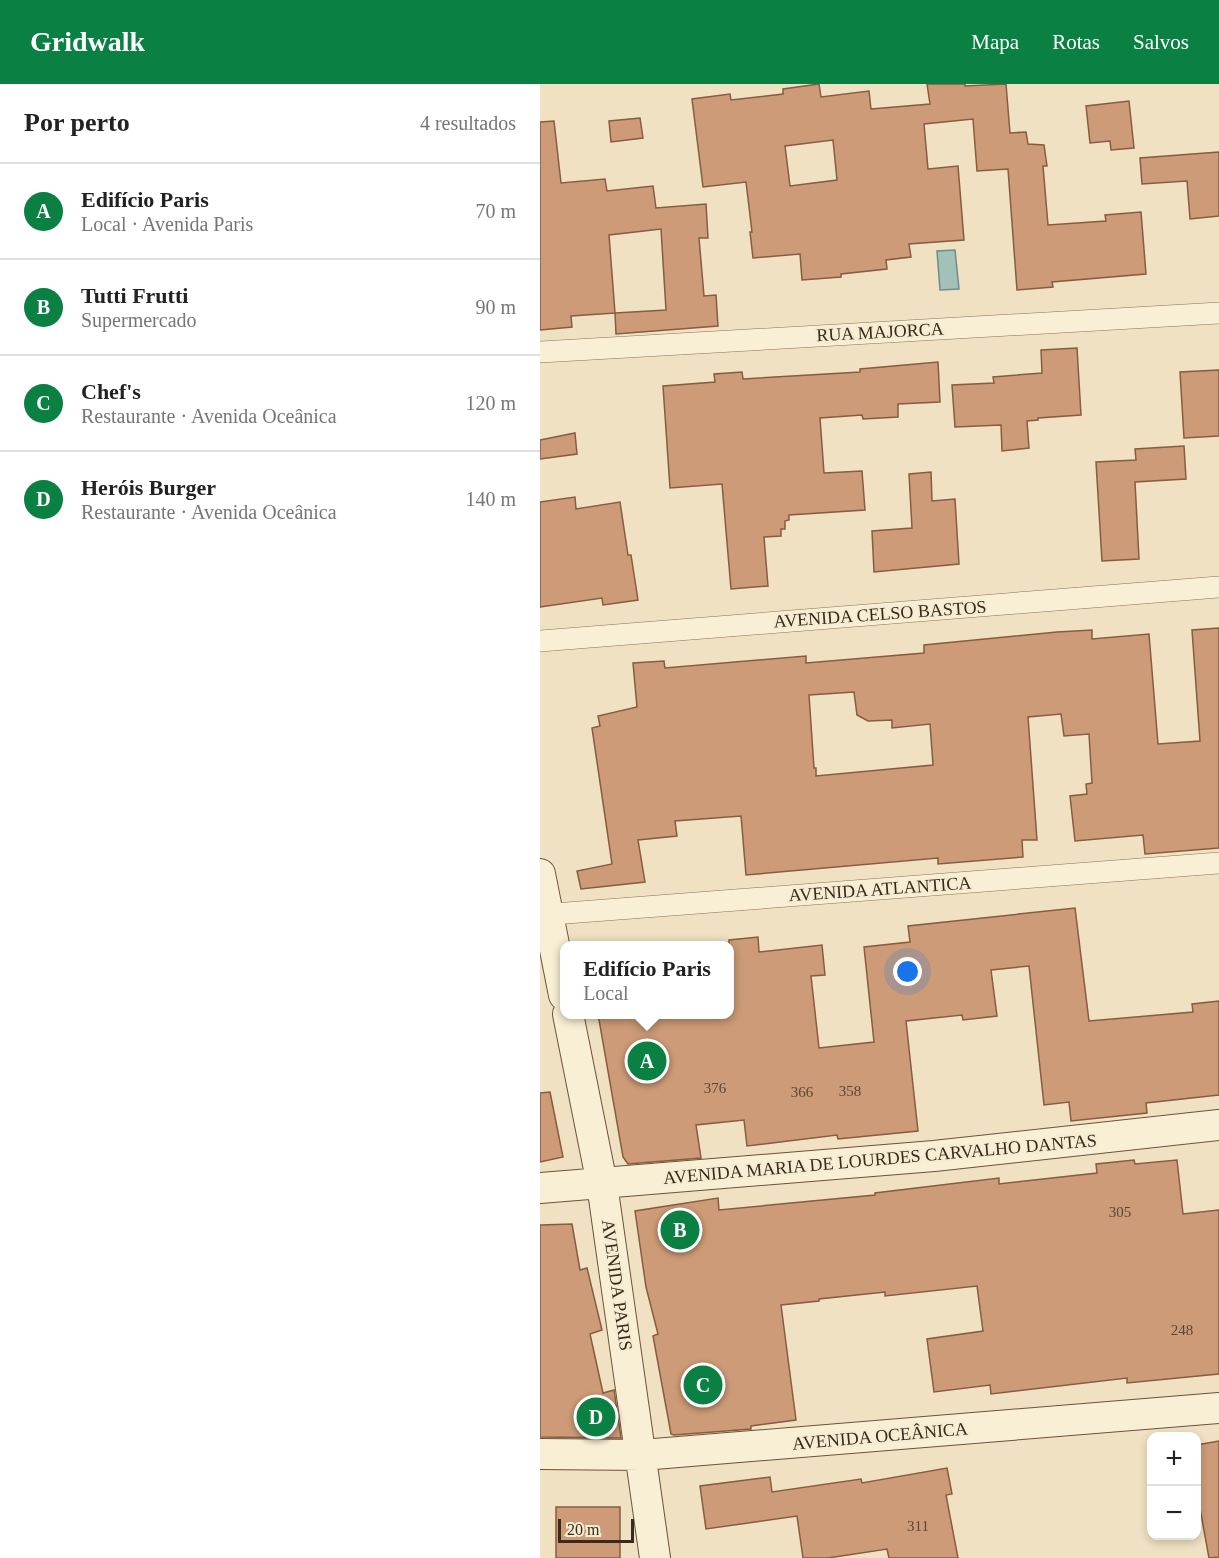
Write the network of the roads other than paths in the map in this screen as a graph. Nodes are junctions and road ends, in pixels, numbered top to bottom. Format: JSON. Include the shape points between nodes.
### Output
{"nodes":[{"id":1,"x":1219,"y":313,"type":"edge"},
{"id":2,"x":540,"y":352,"type":"edge"},
{"id":3,"x":1219,"y":587,"type":"edge"},
{"id":4,"x":540,"y":641,"type":"edge"},
{"id":5,"x":1219,"y":863,"type":"edge"},
{"id":6,"x":540,"y":873,"type":"edge"},
{"id":7,"x":544,"y":915,"type":"edge"},
{"id":8,"x":560,"y":979,"type":"edge"},
{"id":9,"x":569,"y":1019,"type":"edge"},
{"id":10,"x":1219,"y":1125,"type":"edge"},
{"id":11,"x":602,"y":1184,"type":"junction"},
{"id":12,"x":540,"y":1188,"type":"edge"},
{"id":13,"x":1219,"y":1408,"type":"edge"},
{"id":14,"x":540,"y":1454,"type":"edge"},
{"id":15,"x":642,"y":1455,"type":"junction"},
{"id":16,"x":655,"y":1558,"type":"edge"}],
"edges":[{"from":1,"to":2,"type":"street","name":"RUA MAJORCA"},
{"from":3,"to":4,"type":"street","name":"AVENIDA CELSO BASTOS"},
{"from":5,"to":7,"type":"street","name":"AVENIDA ATLANTICA"},
{"from":6,"to":7,"type":"street"},
{"from":7,"to":8,"type":"street"},
{"from":9,"to":11,"type":"street","name":"AVENIDA PARIS"},
{"from":10,"to":11,"type":"street","name":"AVENIDA MARIA DE LOURDES CARVALHO DANTAS","via":[[934,1156]]},
{"from":11,"to":12,"type":"street","name":"AVENIDA MARIA DE LOURDES CARVALHO DANTAS"},
{"from":11,"to":15,"type":"street","name":"AVENIDA PARIS"},
{"from":13,"to":15,"type":"street","name":"AVENIDA OCEÂNICA"},
{"from":14,"to":15,"type":"street","name":"AVENIDA OCEÂNICA"},
{"from":15,"to":16,"type":"street","name":"AVENIDA PARIS"}]}
